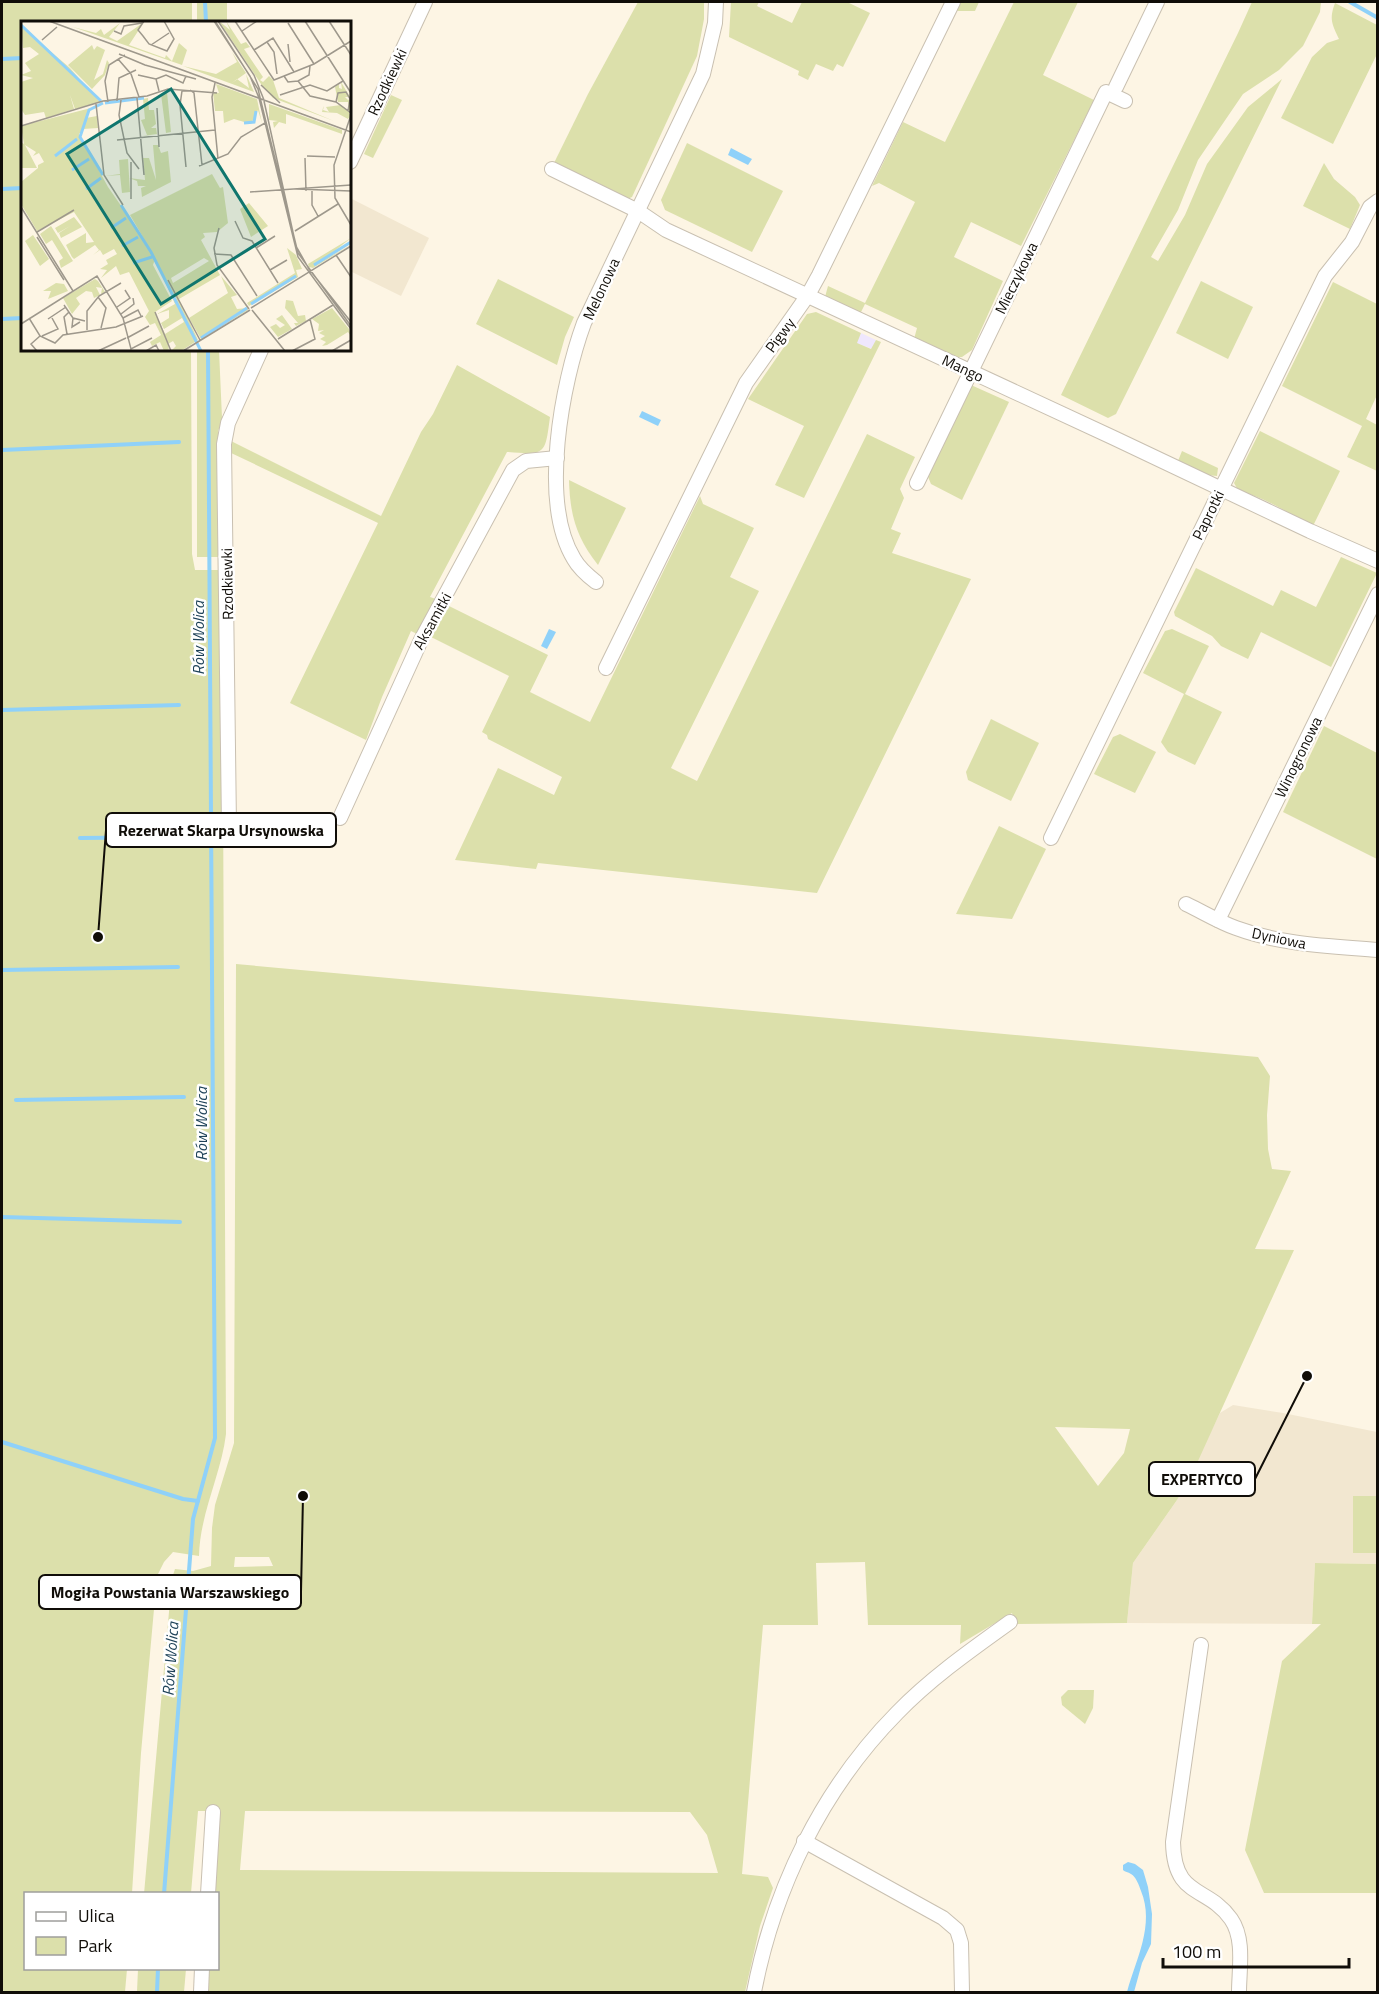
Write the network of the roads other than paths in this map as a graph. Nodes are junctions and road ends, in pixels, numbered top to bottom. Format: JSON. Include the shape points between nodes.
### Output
{"nodes":[{"id":1,"x":425,"y":2,"type":"edge"},
{"id":2,"x":716,"y":2,"type":"edge"},
{"id":3,"x":953,"y":2,"type":"edge"},
{"id":4,"x":1157,"y":2,"type":"edge"},
{"id":5,"x":1116,"y":87,"type":"dead end"},
{"id":6,"x":1125,"y":101,"type":"dead end"},
{"id":7,"x":351,"y":160,"type":"edge"},
{"id":8,"x":552,"y":169,"type":"dead end"},
{"id":9,"x":1377,"y":201,"type":"edge"},
{"id":10,"x":638,"y":211,"type":"junction"},
{"id":11,"x":808,"y":295,"type":"junction"},
{"id":12,"x":261,"y":351,"type":"edge"},
{"id":13,"x":970,"y":371,"type":"junction"},
{"id":14,"x":557,"y":458,"type":"junction"},
{"id":15,"x":916,"y":483,"type":"dead end"},
{"id":16,"x":1221,"y":489,"type":"junction"},
{"id":17,"x":1377,"y":561,"type":"edge"},
{"id":18,"x":596,"y":582,"type":"dead end"},
{"id":19,"x":1377,"y":594,"type":"edge"},
{"id":20,"x":606,"y":668,"type":"dead end"},
{"id":21,"x":339,"y":818,"type":"dead end"},
{"id":22,"x":230,"y":825,"type":"dead end"},
{"id":23,"x":1051,"y":838,"type":"dead end"},
{"id":24,"x":1186,"y":904,"type":"dead end"},
{"id":25,"x":1218,"y":920,"type":"junction"},
{"id":26,"x":1377,"y":950,"type":"edge"},
{"id":27,"x":1010,"y":1622,"type":"dead end"},
{"id":28,"x":1201,"y":1645,"type":"dead end"},
{"id":29,"x":213,"y":1812,"type":"dead end"},
{"id":30,"x":804,"y":1841,"type":"junction"},
{"id":31,"x":207,"y":1892,"type":"edge"},
{"id":32,"x":202,"y":1970,"type":"edge"},
{"id":33,"x":201,"y":1992,"type":"edge"},
{"id":34,"x":754,"y":1992,"type":"edge"},
{"id":35,"x":962,"y":1992,"type":"edge"},
{"id":36,"x":1239,"y":1992,"type":"edge"}],
"edges":[{"from":1,"to":7,"type":"street","name":"Rzodkiewki"},
{"from":2,"to":10,"type":"street","name":"Melonowa","via":[[703,74]]},
{"from":3,"to":11,"type":"street","name":"Pigwy"},
{"from":4,"to":5,"type":"street"},
{"from":6,"to":13,"type":"street","name":"Mieczykowa","via":[[1106,92]]},
{"from":8,"to":10,"type":"street","name":"Mango"},
{"from":9,"to":16,"type":"street","name":"Paprotki","via":[[1325,276]]},
{"from":10,"to":11,"type":"street","name":"Mango","via":[[666,230]]},
{"from":10,"to":14,"type":"street","name":"Melonowa","via":[[574,351]]},
{"from":11,"to":13,"type":"street","name":"Mango"},
{"from":11,"to":20,"type":"street","name":"Pigwy","via":[[746,383]]},
{"from":12,"to":22,"type":"street","name":"Rzodkiewki","via":[[228,423],[224,444]]},
{"from":13,"to":15,"type":"street","name":"Mieczykowa"},
{"from":13,"to":16,"type":"street","name":"Mango"},
{"from":14,"to":18,"type":"street","name":"Melonowa","via":[[562,531],[577,563]]},
{"from":14,"to":21,"type":"street","name":"Aksamitki","via":[[526,461],[513,470],[419,645]]},
{"from":16,"to":17,"type":"street","name":"Mango"},
{"from":16,"to":23,"type":"street","name":"Paprotki"},
{"from":19,"to":25,"type":"street","name":"Winogronowa"},
{"from":24,"to":25,"type":"street","name":"Dyniowa"},
{"from":25,"to":26,"type":"street","name":"Dyniowa","via":[[1287,942]]},
{"from":27,"to":30,"type":"street","via":[[959,1659],[897,1713],[870,1743]]},
{"from":28,"to":36,"type":"street","via":[[1173,1857],[1180,1878],[1232,1920],[1239,1938]]},
{"from":29,"to":31,"type":"street"},
{"from":30,"to":34,"type":"street","via":[[777,1906]]},
{"from":30,"to":35,"type":"street","via":[[943,1918],[957,1930],[962,1943]]},
{"from":32,"to":33,"type":"street"}]}
